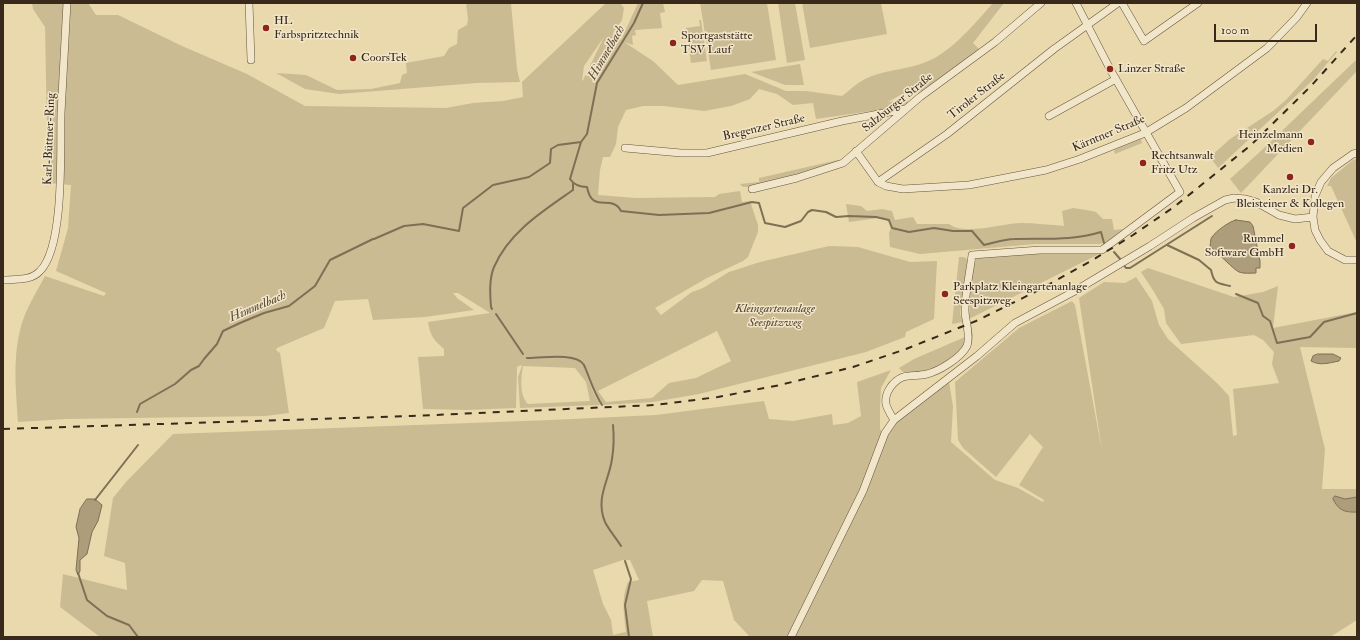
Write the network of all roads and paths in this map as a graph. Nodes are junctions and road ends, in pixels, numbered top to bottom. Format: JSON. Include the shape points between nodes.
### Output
{"nodes":[{"id":1,"x":67,"y":3,"type":"edge"},
{"id":2,"x":249,"y":3,"type":"edge"},
{"id":3,"x":1041,"y":3,"type":"edge"},
{"id":4,"x":1076,"y":3,"type":"edge"},
{"id":5,"x":1118,"y":3,"type":"edge"},
{"id":6,"x":1122,"y":3,"type":"edge"},
{"id":7,"x":1198,"y":3,"type":"edge"},
{"id":8,"x":1307,"y":3,"type":"edge"},
{"id":9,"x":1087,"y":24,"type":"junction"},
{"id":10,"x":251,"y":60,"type":"dead end"},
{"id":11,"x":1116,"y":79,"type":"junction"},
{"id":12,"x":908,"y":109,"type":"junction"},
{"id":13,"x":1049,"y":116,"type":"dead end"},
{"id":14,"x":1145,"y":133,"type":"junction"},
{"id":15,"x":625,"y":148,"type":"dead end"},
{"id":16,"x":856,"y":151,"type":"junction"},
{"id":17,"x":1357,"y":153,"type":"edge"},
{"id":18,"x":878,"y":182,"type":"junction"},
{"id":19,"x":752,"y":189,"type":"dead end"},
{"id":20,"x":1313,"y":217,"type":"junction"},
{"id":21,"x":1357,"y":260,"type":"edge"},
{"id":22,"x":3,"y":280,"type":"edge"},
{"id":23,"x":894,"y":420,"type":"junction"},
{"id":24,"x":791,"y":637,"type":"edge"}],
"edges":[{"from":1,"to":22,"type":"street","name":"Karl-Büttner-Ring","via":[[57,224],[50,254],[40,271],[28,278]]},
{"from":2,"to":10,"type":"street"},
{"from":3,"to":12,"type":"street","name":"Salzburger Straße"},
{"from":4,"to":9,"type":"street"},
{"from":5,"to":9,"type":"street","name":"Tiroler Straße"},
{"from":6,"to":7,"type":"street","via":[[1144,41]]},
{"from":8,"to":14,"type":"street","name":"Kärntner Straße","via":[[1267,48],[1186,108]]},
{"from":9,"to":11,"type":"street"},
{"from":9,"to":18,"type":"street","name":"Tiroler Straße","via":[[947,134]]},
{"from":11,"to":13,"type":"street"},
{"from":11,"to":14,"type":"street"},
{"from":12,"to":15,"type":"street","name":"Bregenzer Straße","via":[[842,121],[707,153]]},
{"from":12,"to":16,"type":"street","name":"Salzburger Straße"},
{"from":14,"to":18,"type":"street","name":"Kärntner Straße","via":[[1046,170],[969,185],[903,189]]},
{"from":14,"to":23,"type":"street","via":[[1180,192],[1102,250],[1040,250],[972,255],[965,310],[968,340],[966,347],[960,355],[941,369],[927,374],[903,377],[890,387],[886,403]]},
{"from":16,"to":18,"type":"street"},
{"from":16,"to":19,"type":"street","name":"Salzburger Straße","via":[[843,163]]},
{"from":17,"to":20,"type":"street","via":[[1333,168],[1321,182],[1315,196]]},
{"from":20,"to":21,"type":"street","via":[[1315,230],[1328,251],[1344,260]]},
{"from":20,"to":23,"type":"street","via":[[1295,219],[1246,199],[1225,200],[1073,292],[1015,323]]},
{"from":23,"to":24,"type":"street","via":[[885,434],[863,491]]}]}
